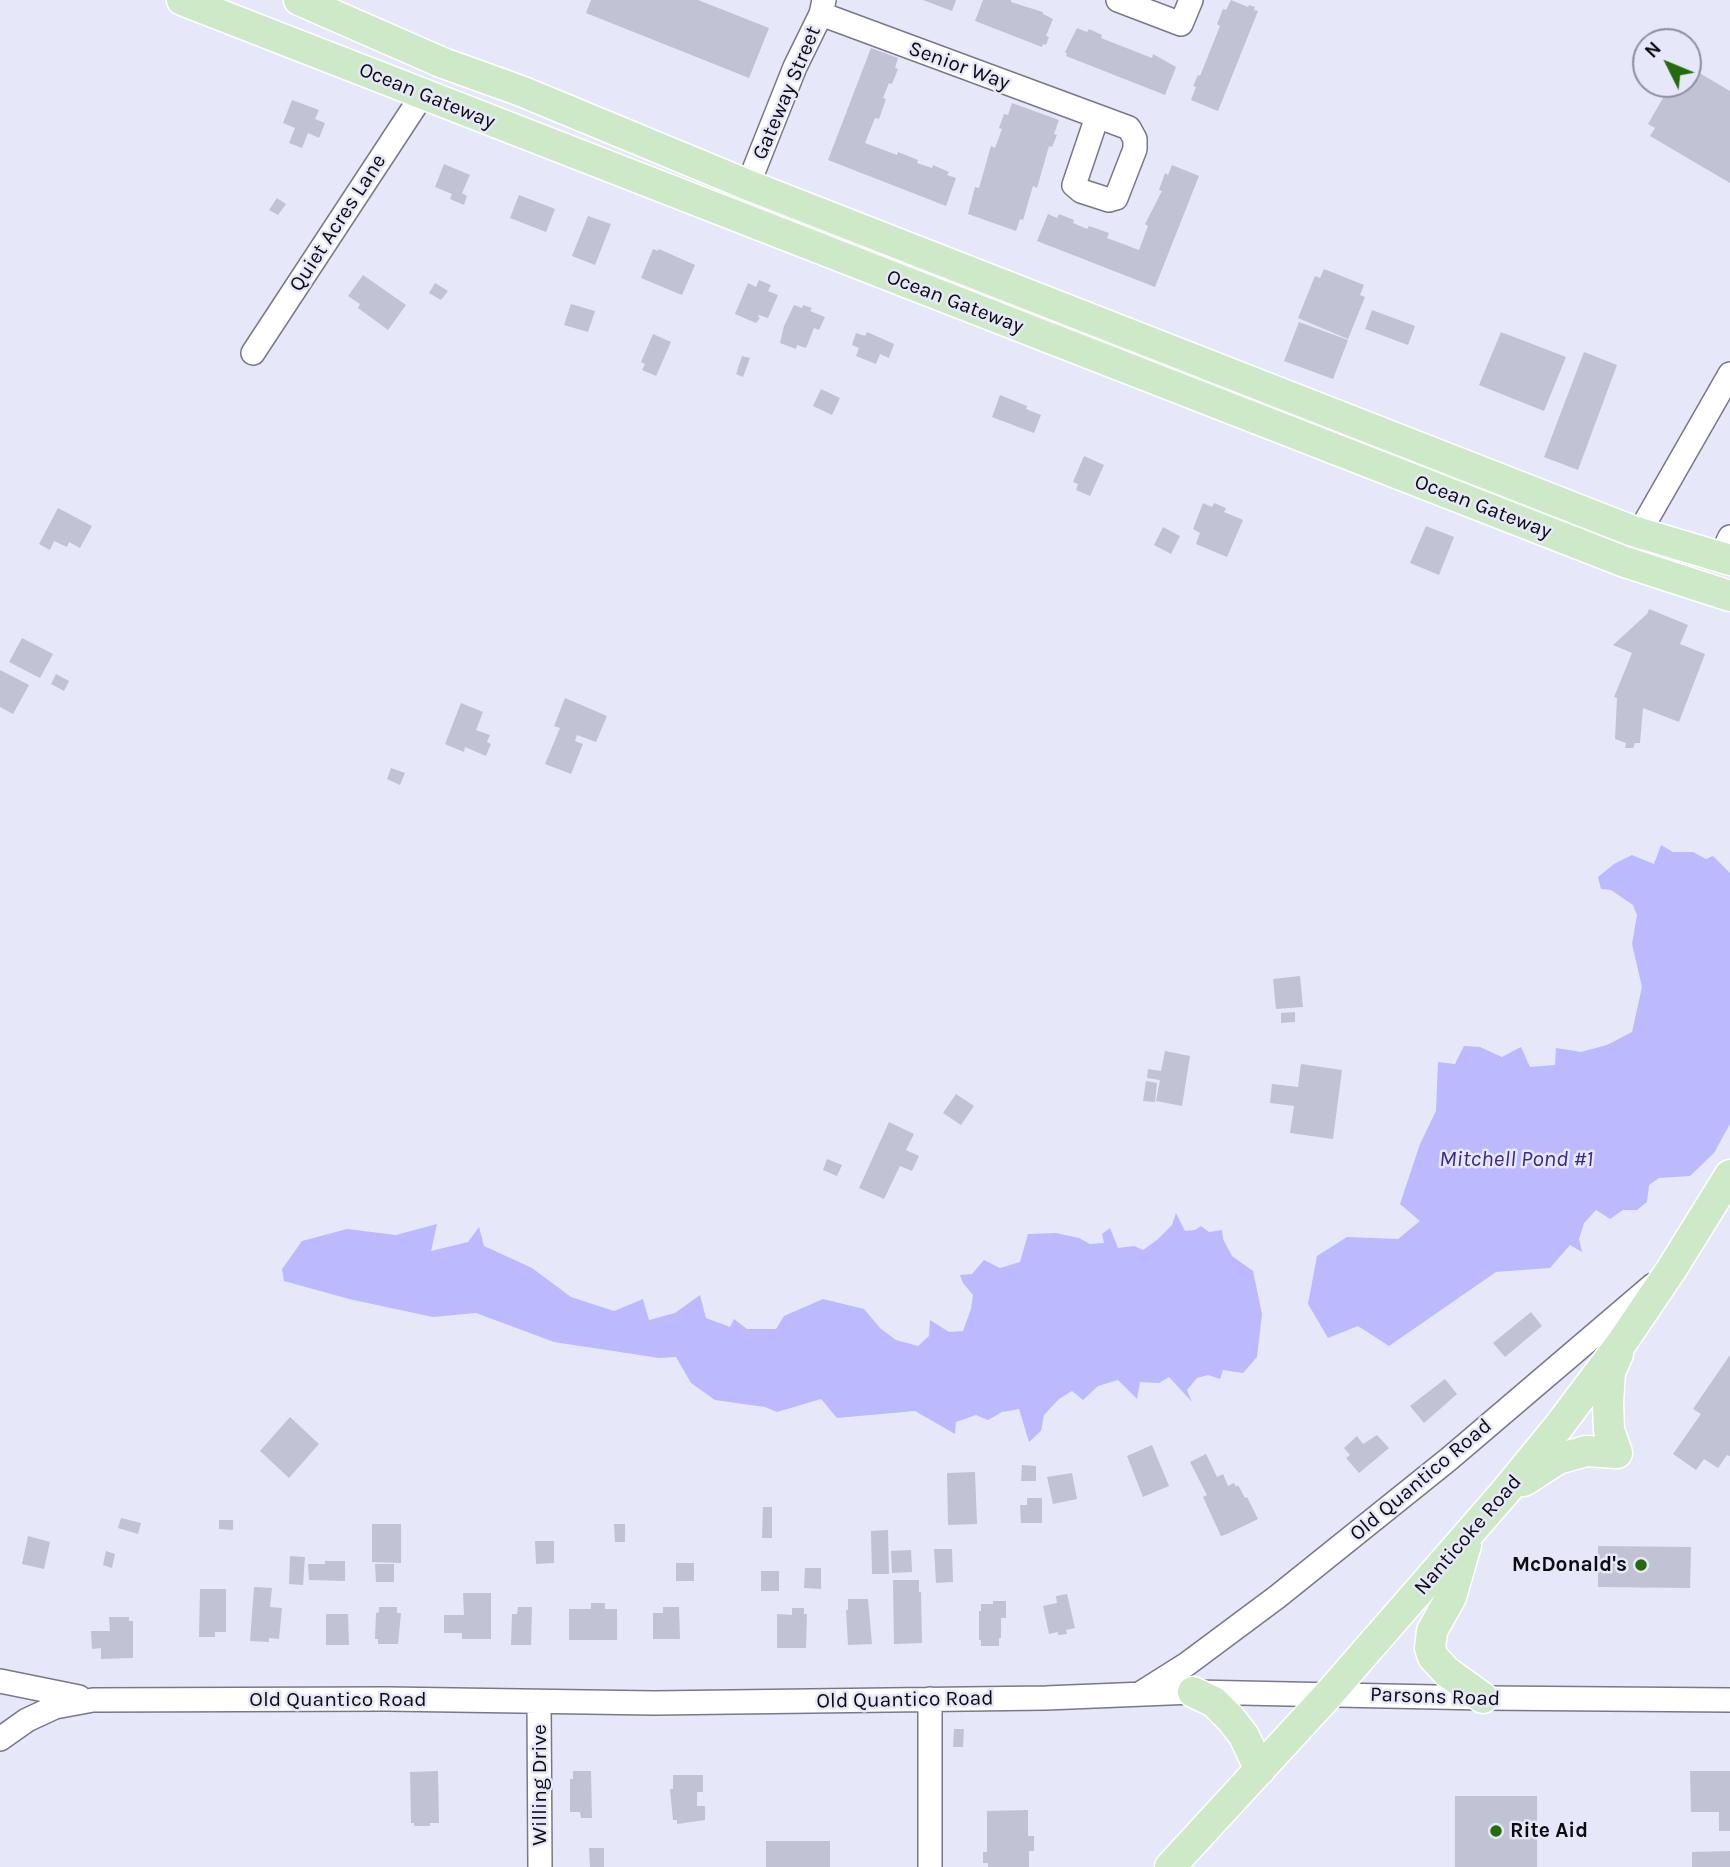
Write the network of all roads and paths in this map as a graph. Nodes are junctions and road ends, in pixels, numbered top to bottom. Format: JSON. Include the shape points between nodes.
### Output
{"nodes":[{"id":1,"x":183,"y":0,"type":"edge"},
{"id":2,"x":299,"y":0,"type":"edge"},
{"id":3,"x":1118,"y":0,"type":"edge"},
{"id":4,"x":1191,"y":0,"type":"edge"},
{"id":5,"x":822,"y":7,"type":"edge"},
{"id":6,"x":423,"y":94,"type":"junction"},
{"id":7,"x":1097,"y":117,"type":"dead end"},
{"id":8,"x":748,"y":185,"type":"junction"},
{"id":9,"x":253,"y":353,"type":"dead end"},
{"id":10,"x":1730,"y":374,"type":"edge"},
{"id":11,"x":1639,"y":533,"type":"junction"},
{"id":12,"x":1727,"y":552,"type":"edge"},
{"id":13,"x":1625,"y":562,"type":"junction"},
{"id":14,"x":1730,"y":596,"type":"edge"},
{"id":15,"x":1730,"y":1175,"type":"edge"},
{"id":16,"x":1671,"y":1270,"type":"junction"},
{"id":17,"x":1623,"y":1340,"type":"junction"},
{"id":18,"x":1506,"y":1492,"type":"junction"},
{"id":19,"x":1470,"y":1533,"type":"junction"},
{"id":20,"x":0,"y":1681,"type":"edge"},
{"id":21,"x":1193,"y":1692,"type":"junction"},
{"id":22,"x":1140,"y":1694,"type":"junction"},
{"id":23,"x":1329,"y":1694,"type":"junction"},
{"id":24,"x":930,"y":1699,"type":"junction"},
{"id":25,"x":1483,"y":1699,"type":"junction"},
{"id":26,"x":93,"y":1700,"type":"junction"},
{"id":27,"x":1730,"y":1700,"type":"edge"},
{"id":28,"x":539,"y":1702,"type":"junction"},
{"id":29,"x":0,"y":1739,"type":"edge"},
{"id":30,"x":1260,"y":1770,"type":"junction"},
{"id":31,"x":540,"y":1867,"type":"edge"},
{"id":32,"x":930,"y":1867,"type":"edge"},
{"id":33,"x":1170,"y":1867,"type":"edge"}],
"edges":[{"from":1,"to":6,"type":"main road","name":"Ocean Gateway"},
{"from":2,"to":8,"type":"main road","name":"Ocean Gateway"},
{"from":3,"to":4,"type":"street","via":[[1181,24]]},
{"from":5,"to":7,"type":"street","name":"Senior Way"},
{"from":5,"to":8,"type":"street","name":"Gateway Street"},
{"from":6,"to":9,"type":"street","name":"Quiet Acres Lane"},
{"from":6,"to":13,"type":"main road","name":"Ocean Gateway"},
{"from":8,"to":11,"type":"main road","name":"Ocean Gateway"},
{"from":10,"to":11,"type":"street"},
{"from":11,"to":12,"type":"main road","name":"Ocean Gateway"},
{"from":11,"to":13,"type":"street"},
{"from":13,"to":14,"type":"main road","name":"Ocean Gateway"},
{"from":15,"to":16,"type":"main road","name":"Nanticoke Road"},
{"from":16,"to":17,"type":"main road","name":"Nanticoke Road"},
{"from":16,"to":22,"type":"street","name":"Old Quantico Road","via":[[1450,1460],[1277,1597]]},
{"from":17,"to":18,"type":"main road","name":"Nanticoke Road"},
{"from":17,"to":18,"type":"main road","via":[[1610,1372],[1609,1430],[1617,1453],[1586,1451],[1558,1460]]},
{"from":18,"to":19,"type":"main road","name":"Nanticoke Road"},
{"from":19,"to":23,"type":"main road","name":"Nanticoke Road"},
{"from":19,"to":25,"type":"main road","via":[[1451,1597],[1432,1631],[1430,1648],[1447,1672]]},
{"from":20,"to":26,"type":"street"},
{"from":21,"to":22,"type":"street","name":"Parsons Road"},
{"from":21,"to":23,"type":"street","name":"Parsons Road"},
{"from":21,"to":30,"type":"main road","via":[[1214,1702],[1231,1718]]},
{"from":22,"to":24,"type":"street","name":"Old Quantico Road"},
{"from":23,"to":25,"type":"street","name":"Parsons Road"},
{"from":23,"to":30,"type":"main road","name":"Nanticoke Road"},
{"from":24,"to":28,"type":"street","name":"Old Quantico Road"},
{"from":24,"to":32,"type":"street"},
{"from":25,"to":27,"type":"street","name":"Parsons Road"},
{"from":26,"to":28,"type":"street","name":"Old Quantico Road"},
{"from":26,"to":29,"type":"street","name":"Old Quantico Road","via":[[55,1707]]},
{"from":28,"to":31,"type":"street","name":"Willing Drive"},
{"from":30,"to":33,"type":"main road","name":"Nanticoke Road"}]}
